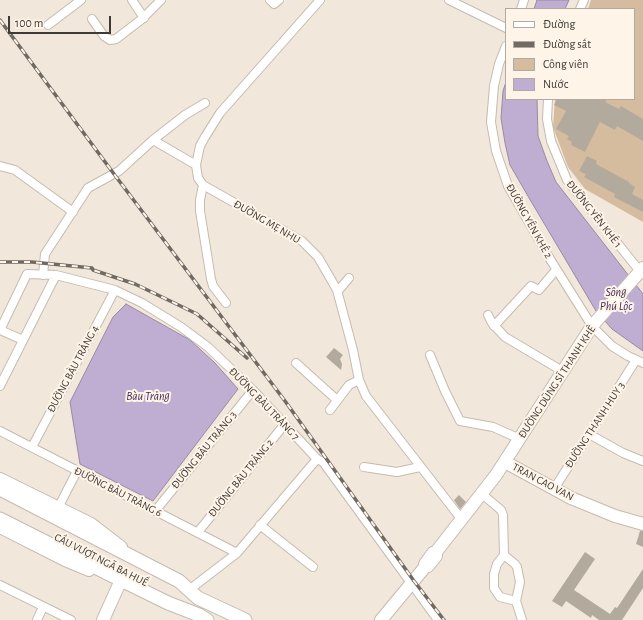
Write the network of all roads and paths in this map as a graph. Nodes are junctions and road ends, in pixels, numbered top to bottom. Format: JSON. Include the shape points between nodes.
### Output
{"nodes":[{"id":1,"x":81,"y":0,"type":"edge"},
{"id":2,"x":132,"y":0,"type":"edge"},
{"id":3,"x":161,"y":0,"type":"edge"},
{"id":4,"x":270,"y":0,"type":"edge"},
{"id":5,"x":279,"y":0,"type":"edge"},
{"id":6,"x":320,"y":0,"type":"edge"},
{"id":7,"x":449,"y":0,"type":"edge"},
{"id":8,"x":471,"y":0,"type":"edge"},
{"id":9,"x":468,"y":9,"type":"junction"},
{"id":10,"x":144,"y":18,"type":"junction"},
{"id":11,"x":92,"y":19,"type":"dead end"},
{"id":12,"x":48,"y":25,"type":"dead end"},
{"id":13,"x":505,"y":28,"type":"edge"},
{"id":14,"x":505,"y":49,"type":"edge"},
{"id":15,"x":548,"y":100,"type":"edge"},
{"id":16,"x":205,"y":103,"type":"dead end"},
{"id":17,"x":153,"y":140,"type":"junction"},
{"id":18,"x":196,"y":165,"type":"junction"},
{"id":19,"x":0,"y":166,"type":"edge"},
{"id":20,"x":203,"y":186,"type":"junction"},
{"id":21,"x":73,"y":212,"type":"junction"},
{"id":22,"x":556,"y":270,"type":"junction"},
{"id":23,"x":640,"y":274,"type":"edge"},
{"id":24,"x":43,"y":275,"type":"junction"},
{"id":25,"x":56,"y":275,"type":"junction"},
{"id":26,"x":349,"y":278,"type":"dead end"},
{"id":27,"x":115,"y":290,"type":"junction"},
{"id":28,"x":338,"y":291,"type":"junction"},
{"id":29,"x":226,"y":303,"type":"dead end"},
{"id":30,"x":488,"y":315,"type":"dead end"},
{"id":31,"x":494,"y":326,"type":"junction"},
{"id":32,"x":592,"y":326,"type":"junction"},
{"id":33,"x":0,"y":330,"type":"edge"},
{"id":34,"x":23,"y":340,"type":"junction"},
{"id":35,"x":430,"y":355,"type":"dead end"},
{"id":36,"x":640,"y":362,"type":"edge"},
{"id":37,"x":296,"y":363,"type":"dead end"},
{"id":38,"x":564,"y":372,"type":"junction"},
{"id":39,"x":359,"y":380,"type":"junction"},
{"id":40,"x":0,"y":386,"type":"edge"},
{"id":41,"x":253,"y":390,"type":"junction"},
{"id":42,"x":337,"y":400,"type":"junction"},
{"id":43,"x":330,"y":410,"type":"dead end"},
{"id":44,"x":284,"y":424,"type":"junction"},
{"id":45,"x":0,"y":431,"type":"edge"},
{"id":46,"x":589,"y":434,"type":"junction"},
{"id":47,"x":520,"y":439,"type":"junction"},
{"id":48,"x":32,"y":447,"type":"junction"},
{"id":49,"x":317,"y":459,"type":"junction"},
{"id":50,"x":643,"y":461,"type":"edge"},
{"id":51,"x":505,"y":462,"type":"junction"},
{"id":52,"x":364,"y":467,"type":"dead end"},
{"id":53,"x":420,"y":467,"type":"junction"},
{"id":54,"x":77,"y":471,"type":"junction"},
{"id":55,"x":0,"y":479,"type":"edge"},
{"id":56,"x":0,"y":489,"type":"edge"},
{"id":57,"x":554,"y":489,"type":"junction"},
{"id":58,"x":482,"y":494,"type":"junction"},
{"id":59,"x":0,"y":498,"type":"edge"},
{"id":60,"x":58,"y":508,"type":"junction"},
{"id":61,"x":0,"y":509,"type":"edge"},
{"id":62,"x":156,"y":510,"type":"junction"},
{"id":63,"x":0,"y":519,"type":"edge"},
{"id":64,"x":462,"y":520,"type":"junction"},
{"id":65,"x":643,"y":524,"type":"edge"},
{"id":66,"x":260,"y":525,"type":"junction"},
{"id":67,"x":0,"y":527,"type":"edge"},
{"id":68,"x":198,"y":532,"type":"junction"},
{"id":69,"x":236,"y":552,"type":"junction"},
{"id":70,"x":504,"y":556,"type":"junction"},
{"id":71,"x":136,"y":558,"type":"junction"},
{"id":72,"x":313,"y":567,"type":"dead end"},
{"id":73,"x":107,"y":573,"type":"junction"},
{"id":74,"x":121,"y":580,"type":"junction"},
{"id":75,"x":411,"y":584,"type":"junction"},
{"id":76,"x":0,"y":585,"type":"edge"},
{"id":77,"x":184,"y":593,"type":"junction"},
{"id":78,"x":516,"y":602,"type":"junction"},
{"id":79,"x":43,"y":607,"type":"junction"},
{"id":80,"x":203,"y":617,"type":"edge"},
{"id":81,"x":37,"y":620,"type":"edge"},
{"id":82,"x":71,"y":620,"type":"edge"},
{"id":83,"x":103,"y":620,"type":"edge"},
{"id":84,"x":245,"y":620,"type":"edge"},
{"id":85,"x":381,"y":620,"type":"edge"},
{"id":86,"x":438,"y":620,"type":"edge"},
{"id":87,"x":522,"y":620,"type":"edge"}],
"edges":[{"from":1,"to":12,"type":"street"},
{"from":2,"to":10,"type":"street"},
{"from":3,"to":10,"type":"street"},
{"from":4,"to":5,"type":"street","via":[[274,4]]},
{"from":6,"to":18,"type":"street","via":[[220,113],[202,141]]},
{"from":7,"to":9,"type":"street"},
{"from":8,"to":9,"type":"street"},
{"from":9,"to":13,"type":"street"},
{"from":10,"to":11,"type":"street","via":[[116,39],[110,40]]},
{"from":14,"to":22,"type":"street","name":"ĐƯỜNG YÊN KHÊ 2","via":[[492,101],[491,122],[496,151],[508,186]]},
{"from":15,"to":23,"type":"street","name":"ĐƯỜNG YÊN KHÊ 1","via":[[547,119],[551,141],[567,180]]},
{"from":16,"to":17,"type":"street"},
{"from":17,"to":18,"type":"street"},
{"from":17,"to":21,"type":"street","via":[[119,171],[88,188]]},
{"from":18,"to":20,"type":"street","via":[[198,178]]},
{"from":19,"to":21,"type":"street","via":[[15,170]]},
{"from":20,"to":28,"type":"street","name":"ĐƯỜNG MẸ NHU","via":[[302,241],[318,257]]},
{"from":20,"to":29,"type":"street","via":[[200,211],[211,279],[213,286]]},
{"from":21,"to":24,"type":"street","via":[[46,254]]},
{"from":22,"to":31,"type":"street","via":[[540,290],[531,286]]},
{"from":22,"to":32,"type":"street","name":"ĐƯỜNG YÊN KHÊ 2"},
{"from":23,"to":32,"type":"street","name":"ĐƯỜNG DŨNG SĨ THANH KHÊ"},
{"from":24,"to":25,"type":"street","name":"ĐƯỜNG BÀU TRẢNG 7"},
{"from":24,"to":33,"type":"street","name":"ĐƯỜNG BÀU TRẢNG 7","via":[[27,274]]},
{"from":25,"to":27,"type":"street","name":"ĐƯỜNG BÀU TRẢNG 7"},
{"from":25,"to":34,"type":"street"},
{"from":26,"to":28,"type":"street"},
{"from":27,"to":41,"type":"street","name":"ĐƯỜNG BÀU TRẢNG 7","via":[[181,327],[208,347]]},
{"from":27,"to":48,"type":"street","name":"ĐƯỜNG BÀU TRẢNG 4"},
{"from":28,"to":39,"type":"street","name":"ĐƯỜNG MẸ NHU"},
{"from":30,"to":31,"type":"street"},
{"from":31,"to":38,"type":"street","via":[[505,337]]},
{"from":32,"to":36,"type":"street","name":"ĐƯỜNG YÊN KHÊ 2","via":[[612,346]]},
{"from":32,"to":38,"type":"street","name":"ĐƯỜNG DŨNG SĨ THANH KHÊ"},
{"from":33,"to":34,"type":"street"},
{"from":34,"to":40,"type":"street"},
{"from":35,"to":47,"type":"street","via":[[460,421],[493,427]]},
{"from":36,"to":46,"type":"street","name":"ĐƯỜNG THANH HUY 3"},
{"from":37,"to":42,"type":"street"},
{"from":38,"to":47,"type":"street","name":"ĐƯỜNG DŨNG SĨ THANH KHÊ"},
{"from":39,"to":42,"type":"street","via":[[349,385]]},
{"from":39,"to":53,"type":"street","name":"ĐƯỜNG MẸ NHU","via":[[366,396]]},
{"from":41,"to":44,"type":"street","name":"ĐƯỜNG BÀU TRẢNG 7"},
{"from":41,"to":62,"type":"street","name":"ĐƯỜNG BÀU TRẢNG 3"},
{"from":42,"to":43,"type":"street"},
{"from":44,"to":49,"type":"street","name":"ĐƯỜNG BÀU TRẢNG 7"},
{"from":44,"to":68,"type":"street","name":"ĐƯỜNG BÀU TRẢNG 2"},
{"from":45,"to":48,"type":"street","name":"ĐƯỜNG BÀU TRẢNG 6"},
{"from":46,"to":50,"type":"street"},
{"from":46,"to":57,"type":"street","name":"ĐƯỜNG THANH HUY 3"},
{"from":47,"to":51,"type":"street","name":"ĐƯỜNG DŨNG SĨ THANH KHÊ"},
{"from":48,"to":54,"type":"street","name":"ĐƯỜNG BÀU TRẢNG 6"},
{"from":49,"to":66,"type":"street"},
{"from":49,"to":75,"type":"street","name":"ĐƯỜNG BÀU TRẢNG 7","via":[[322,462]]},
{"from":51,"to":57,"type":"street","name":"TRAN CAO VAN"},
{"from":51,"to":58,"type":"street","name":"TRAN CAO VAN"},
{"from":52,"to":53,"type":"street","via":[[396,472]]},
{"from":53,"to":64,"type":"street","name":"ĐƯỜNG MẸ NHU"},
{"from":54,"to":60,"type":"street"},
{"from":54,"to":62,"type":"street","name":"ĐƯỜNG BÀU TRẢNG 6"},
{"from":55,"to":60,"type":"street"},
{"from":56,"to":71,"type":"main road","name":"CẦU VƯỢT NGÃ BA HUẾ"},
{"from":57,"to":65,"type":"street","name":"TRAN CAO VAN","via":[[615,516]]},
{"from":58,"to":64,"type":"street","name":"TRAN CAO VAN"},
{"from":58,"to":70,"type":"street","via":[[497,506],[503,515]]},
{"from":59,"to":77,"type":"main road","name":"CẦU VƯỢT NGÃ BA HUẾ"},
{"from":60,"to":71,"type":"street","via":[[91,524]]},
{"from":61,"to":77,"type":"main road","name":"CẦU VƯỢT NGÃ BA HUẾ"},
{"from":62,"to":68,"type":"street","name":"ĐƯỜNG BÀU TRẢNG 6"},
{"from":63,"to":73,"type":"main road","name":"CẦU VƯỢT NGÃ BA HUẾ"},
{"from":64,"to":75,"type":"street","name":"TRAN CAO VAN","via":[[436,552],[432,553],[425,567]]},
{"from":66,"to":69,"type":"street"},
{"from":66,"to":72,"type":"street"},
{"from":67,"to":73,"type":"street","via":[[65,560],[94,572]]},
{"from":68,"to":69,"type":"street","name":"ĐƯỜNG BÀU TRẢNG 6"},
{"from":69,"to":77,"type":"street"},
{"from":70,"to":78,"type":"street","via":[[518,567],[520,582]]},
{"from":70,"to":78,"type":"street","via":[[496,568],[494,588],[500,597]]},
{"from":71,"to":77,"type":"main road","name":"CẦU VƯỢT NGÃ BA HUẾ","via":[[179,580]]},
{"from":73,"to":74,"type":"main road","name":"CẦU VƯỢT NGÃ BA HUẾ"},
{"from":74,"to":80,"type":"main road","name":"CẦU VƯỢT NGÃ BA HUẾ"},
{"from":74,"to":83,"type":"street"},
{"from":75,"to":85,"type":"street","name":"TRAN CAO VAN"},
{"from":75,"to":86,"type":"street","name":"ĐƯỜNG BÀU TRẢNG 7"},
{"from":76,"to":79,"type":"street"},
{"from":77,"to":80,"type":"main road","name":"CẦU VƯỢT NGÃ BA HUẾ"},
{"from":77,"to":84,"type":"main road"},
{"from":78,"to":87,"type":"street"},
{"from":79,"to":81,"type":"street"},
{"from":79,"to":82,"type":"street"}]}
